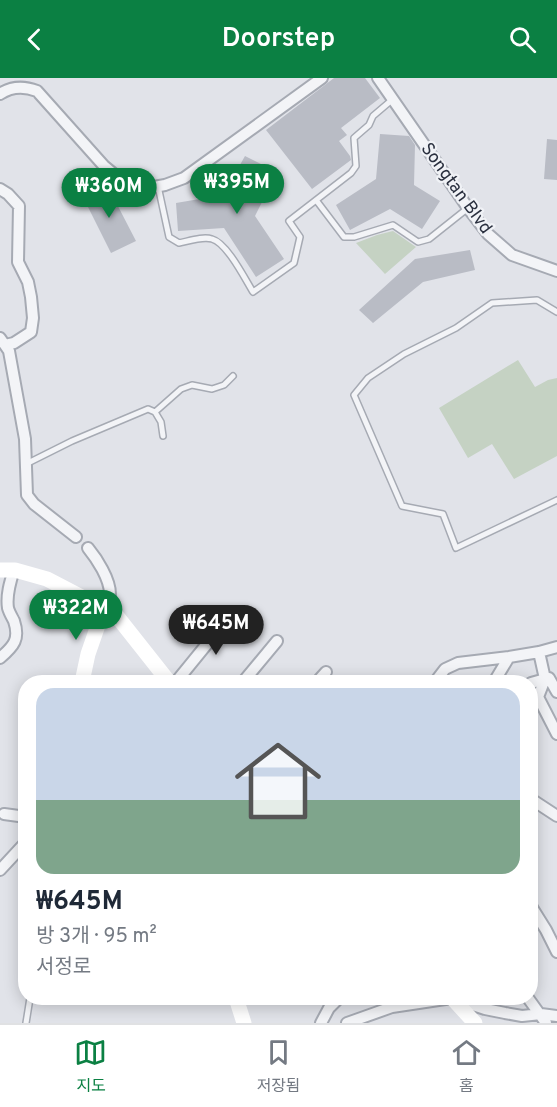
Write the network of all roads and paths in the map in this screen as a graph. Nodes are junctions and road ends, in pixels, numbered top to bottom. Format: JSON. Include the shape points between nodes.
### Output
{"nodes":[{"id":1,"x":322,"y":78,"type":"edge"},
{"id":2,"x":378,"y":78,"type":"edge"},
{"id":3,"x":0,"y":94,"type":"edge"},
{"id":4,"x":393,"y":99,"type":"junction"},
{"id":5,"x":158,"y":186,"type":"junction"},
{"id":6,"x":0,"y":189,"type":"edge"},
{"id":7,"x":316,"y":200,"type":"junction"},
{"id":8,"x":468,"y":208,"type":"junction"},
{"id":9,"x":557,"y":271,"type":"edge"},
{"id":10,"x":557,"y":312,"type":"edge"},
{"id":11,"x":3,"y":342,"type":"edge"},
{"id":12,"x":233,"y":376,"type":"dead end"},
{"id":13,"x":155,"y":412,"type":"junction"},
{"id":14,"x":163,"y":436,"type":"dead end"},
{"id":15,"x":26,"y":464,"type":"junction"},
{"id":16,"x":557,"y":500,"type":"edge"},
{"id":17,"x":76,"y":537,"type":"dead end"},
{"id":18,"x":88,"y":548,"type":"dead end"},
{"id":19,"x":7,"y":570,"type":"edge"},
{"id":20,"x":104,"y":608,"type":"junction"},
{"id":21,"x":233,"y":612,"type":"dead end"},
{"id":22,"x":277,"y":641,"type":"dead end"},
{"id":23,"x":557,"y":646,"type":"edge"},
{"id":24,"x":539,"y":652,"type":"junction"},
{"id":25,"x":508,"y":657,"type":"junction"},
{"id":26,"x":0,"y":658,"type":"edge"},
{"id":27,"x":326,"y":672,"type":"dead end"},
{"id":28,"x":84,"y":675,"type":"edge"},
{"id":29,"x":163,"y":675,"type":"edge"},
{"id":30,"x":182,"y":675,"type":"edge"},
{"id":31,"x":249,"y":675,"type":"edge"},
{"id":32,"x":323,"y":675,"type":"edge"},
{"id":33,"x":440,"y":675,"type":"edge"},
{"id":34,"x":498,"y":675,"type":"edge"},
{"id":35,"x":545,"y":679,"type":"junction"},
{"id":36,"x":538,"y":681,"type":"edge"},
{"id":37,"x":538,"y":690,"type":"edge"},
{"id":38,"x":557,"y":692,"type":"edge"},
{"id":39,"x":538,"y":703,"type":"edge"},
{"id":40,"x":557,"y":734,"type":"edge"},
{"id":41,"x":538,"y":804,"type":"edge"},
{"id":42,"x":4,"y":814,"type":"dead end"},
{"id":43,"x":18,"y":815,"type":"edge"},
{"id":44,"x":557,"y":816,"type":"edge"},
{"id":45,"x":18,"y":851,"type":"edge"},
{"id":46,"x":0,"y":870,"type":"edge"},
{"id":47,"x":538,"y":925,"type":"edge"},
{"id":48,"x":557,"y":951,"type":"edge"},
{"id":49,"x":29,"y":1005,"type":"edge"},
{"id":50,"x":237,"y":1005,"type":"edge"},
{"id":51,"x":332,"y":1005,"type":"edge"},
{"id":52,"x":405,"y":1005,"type":"edge"},
{"id":53,"x":458,"y":1005,"type":"edge"},
{"id":54,"x":473,"y":1005,"type":"edge"},
{"id":55,"x":533,"y":1005,"type":"edge"},
{"id":56,"x":557,"y":1016,"type":"edge"},
{"id":57,"x":543,"y":1019,"type":"edge"},
{"id":58,"x":240,"y":1020,"type":"edge"},
{"id":59,"x":26,"y":1023,"type":"edge"},
{"id":60,"x":321,"y":1023,"type":"edge"},
{"id":61,"x":347,"y":1023,"type":"edge"},
{"id":62,"x":475,"y":1023,"type":"edge"}],
"edges":[{"from":1,"to":5,"type":"street","via":[[184,178]]},
{"from":2,"to":4,"type":"street","name":"Songtan Blvd"},
{"from":3,"to":5,"type":"street","via":[[25,87],[37,91],[120,180],[134,186]]},
{"from":4,"to":7,"type":"lane","via":[[354,138],[356,166],[351,173]]},
{"from":4,"to":8,"type":"street","name":"Songtan Blvd"},
{"from":5,"to":7,"type":"lane","via":[[170,237],[179,243],[210,237],[219,241],[253,292],[294,263],[300,237],[289,221]]},
{"from":6,"to":11,"type":"street","via":[[19,206],[18,262],[28,282],[33,318],[31,332],[15,343]]},
{"from":7,"to":8,"type":"lane","via":[[344,237],[393,225],[418,242],[429,239]]},
{"from":8,"to":9,"type":"street","name":"Songtan Blvd","via":[[488,234],[512,255]]},
{"from":10,"to":16,"type":"lane","via":[[537,300],[492,303],[368,378],[354,396],[402,506],[443,514],[456,548]]},
{"from":11,"to":15,"type":"street","via":[[9,351]]},
{"from":12,"to":13,"type":"lane","via":[[212,389],[181,389]]},
{"from":13,"to":14,"type":"lane"},
{"from":13,"to":15,"type":"lane","via":[[148,410]]},
{"from":15,"to":17,"type":"street","via":[[27,495]]},
{"from":18,"to":20,"type":"street","via":[[106,578],[110,596]]},
{"from":19,"to":20,"type":"street","via":[[47,579]]},
{"from":19,"to":26,"type":"street","via":[[8,608],[16,640]]},
{"from":20,"to":28,"type":"street"},
{"from":20,"to":29,"type":"street","via":[[116,615]]},
{"from":21,"to":30,"type":"street"},
{"from":22,"to":31,"type":"street"},
{"from":23,"to":24,"type":"street"},
{"from":24,"to":25,"type":"street"},
{"from":24,"to":35,"type":"street"},
{"from":25,"to":33,"type":"street","via":[[458,663]]},
{"from":25,"to":34,"type":"street"},
{"from":27,"to":32,"type":"street"},
{"from":35,"to":36,"type":"street"},
{"from":35,"to":37,"type":"street"},
{"from":35,"to":38,"type":"street","via":[[549,678]]},
{"from":39,"to":40,"type":"street"},
{"from":41,"to":44,"type":"street"},
{"from":42,"to":43,"type":"street"},
{"from":45,"to":46,"type":"street"},
{"from":47,"to":48,"type":"street","via":[[546,930]]},
{"from":49,"to":59,"type":"lane"},
{"from":50,"to":58,"type":"street"},
{"from":51,"to":60,"type":"street"},
{"from":52,"to":61,"type":"street"},
{"from":53,"to":62,"type":"street"},
{"from":54,"to":57,"type":"street"},
{"from":55,"to":57,"type":"street"},
{"from":56,"to":57,"type":"street"}]}
